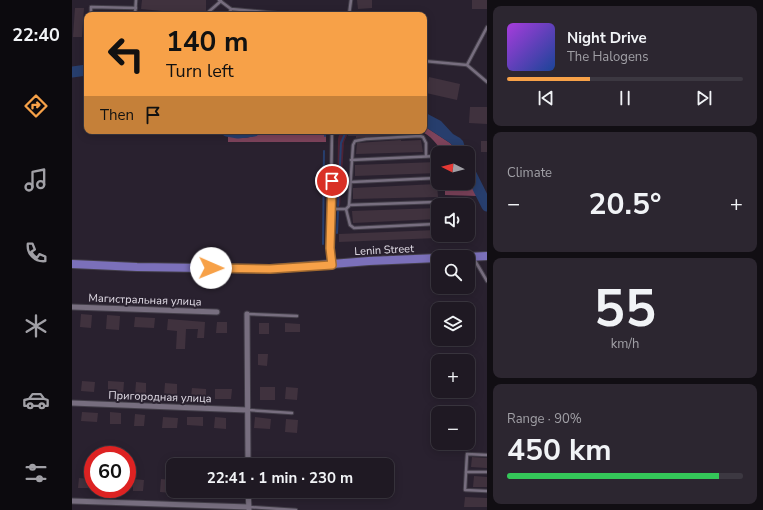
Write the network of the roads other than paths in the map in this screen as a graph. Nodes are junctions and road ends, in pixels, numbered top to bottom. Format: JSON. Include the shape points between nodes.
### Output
{"nodes":[{"id":1,"x":136,"y":0,"type":"edge"},
{"id":2,"x":351,"y":0,"type":"edge"},
{"id":3,"x":220,"y":1,"type":"edge"},
{"id":4,"x":136,"y":8,"type":"junction"},
{"id":5,"x":231,"y":9,"type":"junction"},
{"id":6,"x":91,"y":12,"type":"edge"},
{"id":7,"x":135,"y":12,"type":"edge"},
{"id":8,"x":208,"y":12,"type":"edge"},
{"id":9,"x":230,"y":12,"type":"edge"},
{"id":10,"x":264,"y":12,"type":"edge"},
{"id":11,"x":349,"y":12,"type":"edge"},
{"id":12,"x":487,"y":27,"type":"edge"},
{"id":13,"x":427,"y":61,"type":"edge"},
{"id":14,"x":467,"y":65,"type":"junction"},
{"id":15,"x":487,"y":82,"type":"edge"},
{"id":16,"x":332,"y":134,"type":"edge"},
{"id":17,"x":426,"y":156,"type":"junction"},
{"id":18,"x":431,"y":156,"type":"edge"},
{"id":19,"x":351,"y":160,"type":"junction"},
{"id":20,"x":431,"y":178,"type":"edge"},
{"id":21,"x":351,"y":182,"type":"junction"},
{"id":22,"x":431,"y":202,"type":"edge"},
{"id":23,"x":349,"y":205,"type":"junction"},
{"id":24,"x":331,"y":209,"type":"junction"},
{"id":25,"x":346,"y":209,"type":"junction"},
{"id":26,"x":431,"y":224,"type":"edge"},
{"id":27,"x":487,"y":256,"type":"edge"},
{"id":28,"x":475,"y":257,"type":"edge"},
{"id":29,"x":431,"y":258,"type":"edge"},
{"id":30,"x":72,"y":264,"type":"edge"},
{"id":31,"x":475,"y":264,"type":"edge"},
{"id":32,"x":332,"y":265,"type":"junction"},
{"id":33,"x":487,"y":281,"type":"edge"},
{"id":34,"x":72,"y":307,"type":"edge"},
{"id":35,"x":217,"y":312,"type":"dead end"},
{"id":36,"x":247,"y":314,"type":"joint"},
{"id":37,"x":297,"y":316,"type":"dead end"},
{"id":38,"x":72,"y":403,"type":"edge"},
{"id":39,"x":247,"y":410,"type":"junction"},
{"id":40,"x":292,"y":413,"type":"dead end"},
{"id":41,"x":487,"y":455,"type":"edge"},
{"id":42,"x":248,"y":458,"type":"edge"},
{"id":43,"x":466,"y":472,"type":"junction"},
{"id":44,"x":487,"y":472,"type":"edge"},
{"id":45,"x":487,"y":491,"type":"edge"},
{"id":46,"x":248,"y":498,"type":"edge"},
{"id":47,"x":72,"y":501,"type":"edge"},
{"id":48,"x":249,"y":509,"type":"edge"},
{"id":49,"x":296,"y":510,"type":"edge"}],
"edges":[{"from":1,"to":4,"type":"lane"},
{"from":2,"to":11,"type":"lane"},
{"from":3,"to":5,"type":"lane"},
{"from":3,"to":8,"type":"lane"},
{"from":4,"to":6,"type":"lane","via":[[91,7]]},
{"from":4,"to":7,"type":"lane"},
{"from":5,"to":9,"type":"lane"},
{"from":5,"to":10,"type":"lane"},
{"from":12,"to":14,"type":"lane"},
{"from":13,"to":14,"type":"lane"},
{"from":14,"to":15,"type":"lane"},
{"from":16,"to":24,"type":"lane"},
{"from":17,"to":18,"type":"lane"},
{"from":17,"to":19,"type":"lane"},
{"from":17,"to":19,"type":"lane","via":[[425,140],[416,136],[357,140],[353,145]]},
{"from":19,"to":21,"type":"lane"},
{"from":20,"to":21,"type":"lane"},
{"from":21,"to":23,"type":"lane"},
{"from":22,"to":23,"type":"lane"},
{"from":23,"to":25,"type":"lane"},
{"from":24,"to":25,"type":"lane"},
{"from":24,"to":32,"type":"lane"},
{"from":25,"to":26,"type":"lane","via":[[350,225],[354,228]]},
{"from":27,"to":28,"type":"main road"},
{"from":29,"to":32,"type":"main road","name":"Lenin Street"},
{"from":30,"to":32,"type":"main road","name":"Lenin Street","via":[[270,269]]},
{"from":31,"to":33,"type":"lane"},
{"from":34,"to":35,"type":"street","name":"Магистральная улица"},
{"from":36,"to":37,"type":"lane"},
{"from":36,"to":39,"type":"street"},
{"from":38,"to":39,"type":"street","name":"Пригородная улица"},
{"from":39,"to":40,"type":"lane"},
{"from":39,"to":42,"type":"street"},
{"from":41,"to":43,"type":"lane","via":[[467,454]]},
{"from":43,"to":44,"type":"lane"},
{"from":43,"to":45,"type":"lane","via":[[465,490]]},
{"from":46,"to":48,"type":"street"},
{"from":47,"to":48,"type":"street"},
{"from":48,"to":49,"type":"lane"}]}
